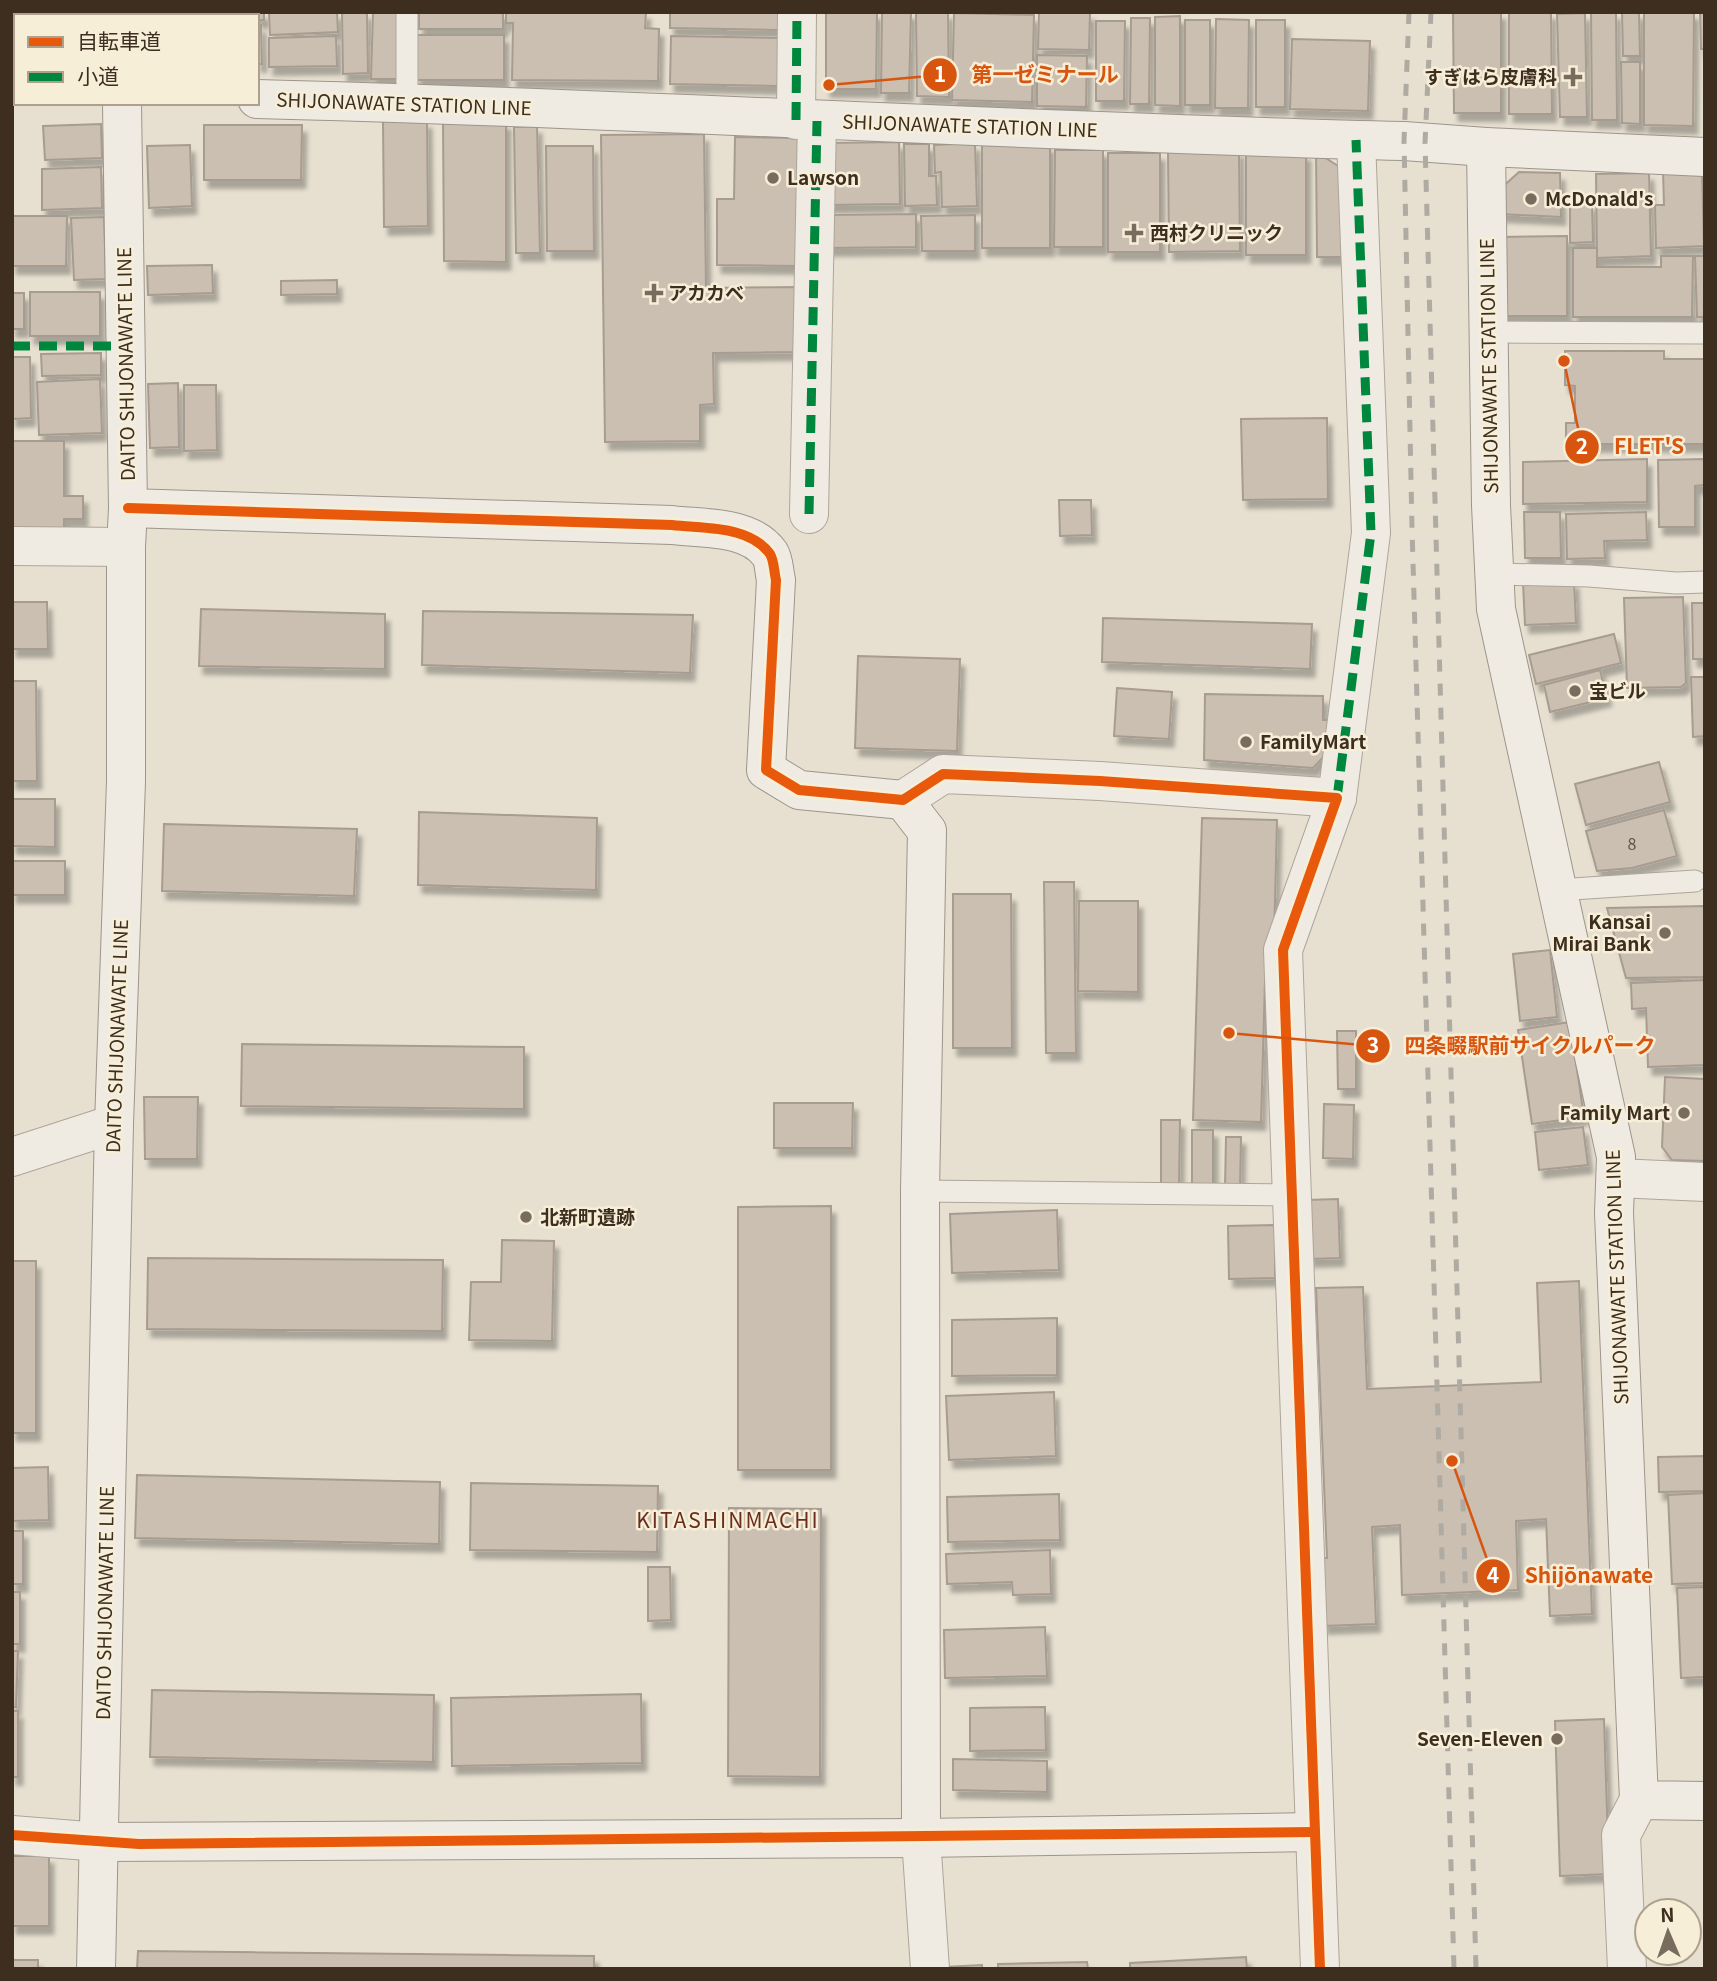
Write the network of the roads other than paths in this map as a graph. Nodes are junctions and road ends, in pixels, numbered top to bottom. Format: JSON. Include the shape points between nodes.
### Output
{"nodes":[{"id":1,"x":407,"y":12,"type":"edge"},
{"id":2,"x":797,"y":12,"type":"edge"},
{"id":3,"x":259,"y":99,"type":"edge"},
{"id":4,"x":407,"y":103,"type":"junction"},
{"id":5,"x":122,"y":105,"type":"edge"},
{"id":6,"x":806,"y":121,"type":"junction"},
{"id":7,"x":1356,"y":140,"type":"junction"},
{"id":8,"x":1486,"y":147,"type":"junction"},
{"id":9,"x":1705,"y":157,"type":"edge"},
{"id":10,"x":1490,"y":332,"type":"junction"},
{"id":11,"x":1705,"y":332,"type":"edge"},
{"id":12,"x":128,"y":508,"type":"junction"},
{"id":13,"x":809,"y":514,"type":"dead end"},
{"id":14,"x":12,"y":546,"type":"edge"},
{"id":15,"x":125,"y":547,"type":"junction"},
{"id":16,"x":1496,"y":574,"type":"junction"},
{"id":17,"x":1705,"y":582,"type":"edge"},
{"id":18,"x":1337,"y":798,"type":"junction"},
{"id":19,"x":903,"y":800,"type":"junction"},
{"id":20,"x":1695,"y":881,"type":"dead end"},
{"id":21,"x":1557,"y":890,"type":"junction"},
{"id":22,"x":114,"y":1124,"type":"junction"},
{"id":23,"x":12,"y":1157,"type":"edge"},
{"id":24,"x":1617,"y":1178,"type":"junction"},
{"id":25,"x":1705,"y":1182,"type":"edge"},
{"id":26,"x":920,"y":1191,"type":"junction"},
{"id":27,"x":1293,"y":1195,"type":"junction"},
{"id":28,"x":1639,"y":1800,"type":"junction"},
{"id":29,"x":1705,"y":1801,"type":"edge"},
{"id":30,"x":1314,"y":1832,"type":"junction"},
{"id":31,"x":12,"y":1835,"type":"edge"},
{"id":32,"x":921,"y":1838,"type":"junction"},
{"id":33,"x":100,"y":1842,"type":"junction"},
{"id":34,"x":96,"y":1969,"type":"edge"},
{"id":35,"x":930,"y":1969,"type":"edge"},
{"id":36,"x":1320,"y":1969,"type":"edge"},
{"id":37,"x":1627,"y":1969,"type":"edge"}],
"edges":[{"from":1,"to":4,"type":"lane"},
{"from":2,"to":6,"type":"street"},
{"from":3,"to":4,"type":"street","name":"SHIJONAWATE STATION LINE"},
{"from":4,"to":6,"type":"street","name":"SHIJONAWATE STATION LINE"},
{"from":5,"to":12,"type":"street","name":"DAITO SHIJONAWATE LINE"},
{"from":6,"to":7,"type":"street","name":"SHIJONAWATE STATION LINE"},
{"from":6,"to":13,"type":"street"},
{"from":7,"to":8,"type":"street","name":"SHIJONAWATE STATION LINE"},
{"from":7,"to":18,"type":"street","via":[[1371,533]]},
{"from":8,"to":9,"type":"street"},
{"from":8,"to":10,"type":"street","name":"SHIJONAWATE STATION LINE"},
{"from":10,"to":11,"type":"lane"},
{"from":10,"to":16,"type":"street","name":"SHIJONAWATE STATION LINE"},
{"from":12,"to":15,"type":"street","name":"DAITO SHIJONAWATE LINE"},
{"from":12,"to":19,"type":"street","via":[[672,525],[752,537],[771,555],[776,580],[766,770],[799,790]]},
{"from":14,"to":15,"type":"street"},
{"from":15,"to":22,"type":"street","name":"DAITO SHIJONAWATE LINE","via":[[126,781]]},
{"from":16,"to":17,"type":"lane"},
{"from":16,"to":21,"type":"street","name":"SHIJONAWATE STATION LINE","via":[[1496,610]]},
{"from":18,"to":19,"type":"street","via":[[943,774]]},
{"from":18,"to":27,"type":"street","via":[[1283,950]]},
{"from":19,"to":26,"type":"street","via":[[927,831]]},
{"from":20,"to":21,"type":"lane"},
{"from":21,"to":24,"type":"street","name":"SHIJONAWATE STATION LINE"},
{"from":22,"to":23,"type":"street"},
{"from":22,"to":33,"type":"street","name":"DAITO SHIJONAWATE LINE"},
{"from":24,"to":25,"type":"street"},
{"from":24,"to":28,"type":"street","name":"SHIJONAWATE STATION LINE","via":[[1615,1226]]},
{"from":26,"to":27,"type":"lane"},
{"from":26,"to":32,"type":"street"},
{"from":27,"to":30,"type":"street"},
{"from":28,"to":29,"type":"street"},
{"from":28,"to":37,"type":"street","via":[[1621,1835]]},
{"from":30,"to":32,"type":"street"},
{"from":30,"to":36,"type":"street"},
{"from":31,"to":33,"type":"street"},
{"from":32,"to":33,"type":"street"},
{"from":32,"to":35,"type":"street"},
{"from":33,"to":34,"type":"street","name":"DAITO SHIJONAWATE LINE"}]}
